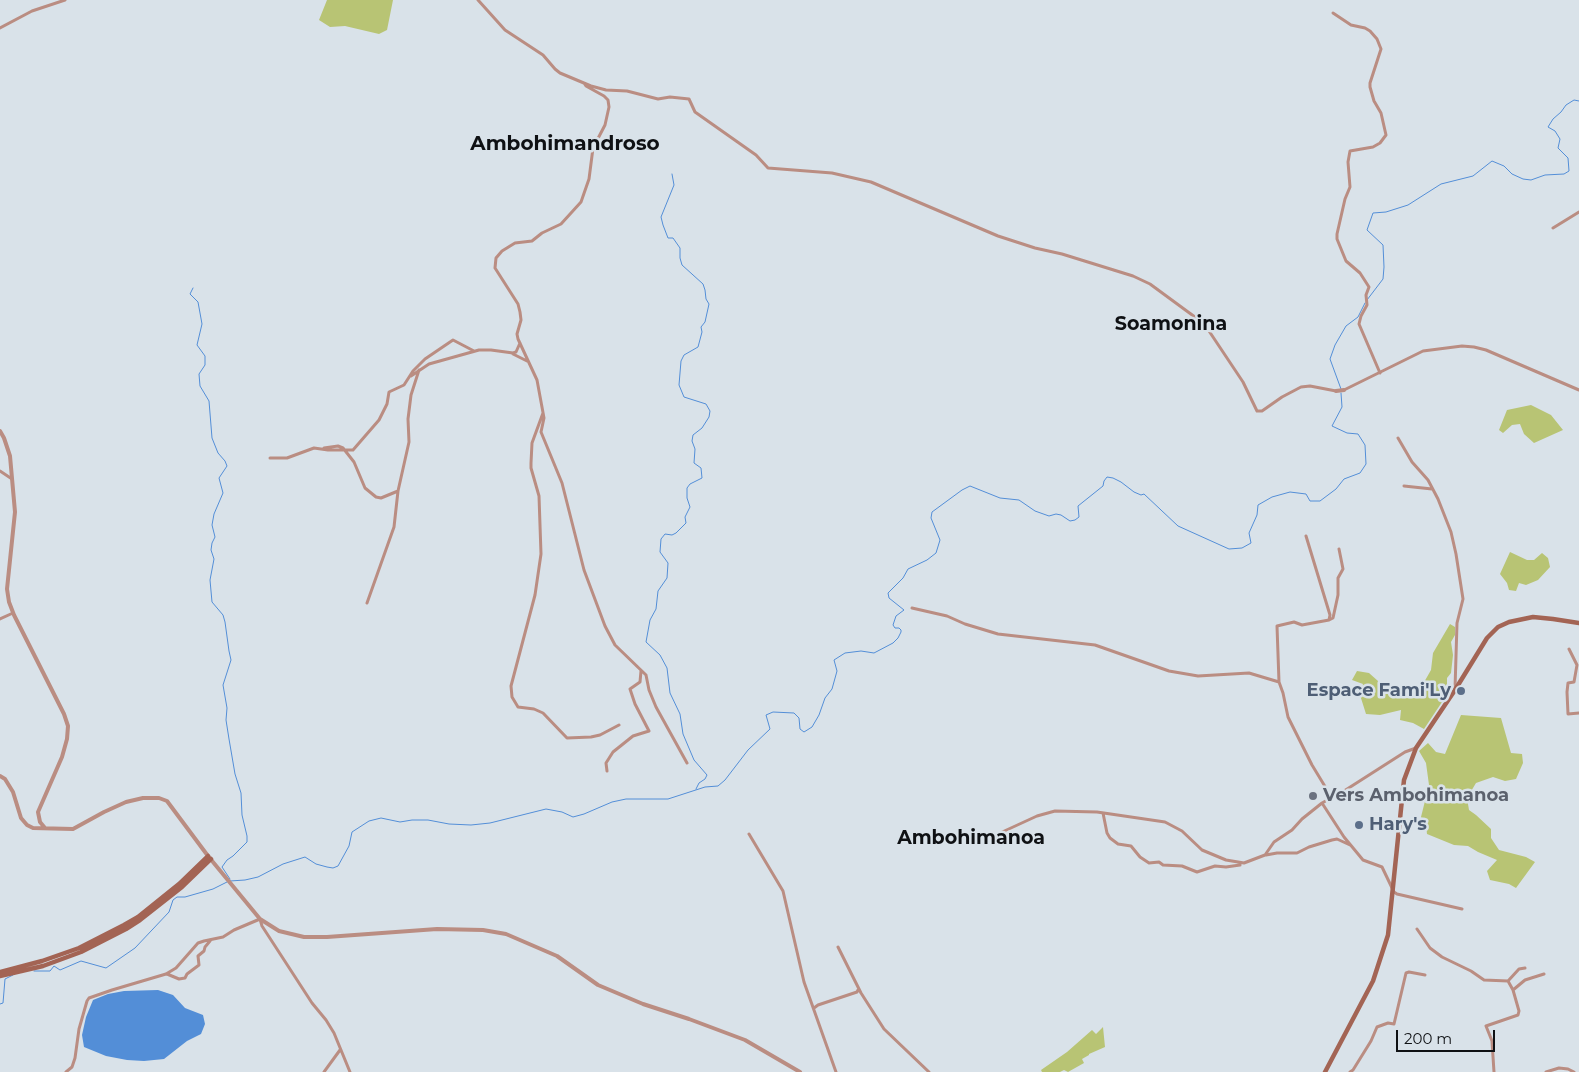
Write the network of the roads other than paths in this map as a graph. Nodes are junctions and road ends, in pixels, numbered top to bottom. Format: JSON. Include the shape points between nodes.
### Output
{"nodes":[{"id":1,"x":65,"y":0,"type":"edge"},
{"id":2,"x":478,"y":0,"type":"edge"},
{"id":3,"x":1333,"y":13,"type":"dead end"},
{"id":4,"x":0,"y":28,"type":"edge"},
{"id":5,"x":583,"y":82,"type":"junction"},
{"id":6,"x":1579,"y":212,"type":"edge"},
{"id":7,"x":1553,"y":228,"type":"dead end"},
{"id":8,"x":520,"y":342,"type":"junction"},
{"id":9,"x":474,"y":352,"type":"junction"},
{"id":10,"x":512,"y":353,"type":"junction"},
{"id":11,"x":529,"y":362,"type":"junction"},
{"id":12,"x":419,"y":370,"type":"junction"},
{"id":13,"x":1380,"y":373,"type":"junction"},
{"id":14,"x":411,"y":376,"type":"junction"},
{"id":15,"x":1344,"y":390,"type":"joint"},
{"id":16,"x":1579,"y":390,"type":"edge"},
{"id":17,"x":1336,"y":391,"type":"joint"},
{"id":18,"x":543,"y":413,"type":"junction"},
{"id":19,"x":0,"y":431,"type":"edge"},
{"id":20,"x":1398,"y":438,"type":"dead end"},
{"id":21,"x":344,"y":450,"type":"junction"},
{"id":22,"x":270,"y":458,"type":"dead end"},
{"id":23,"x":0,"y":471,"type":"edge"},
{"id":24,"x":13,"y":479,"type":"junction"},
{"id":25,"x":1404,"y":486,"type":"dead end"},
{"id":26,"x":1432,"y":489,"type":"junction"},
{"id":27,"x":398,"y":491,"type":"junction"},
{"id":28,"x":1306,"y":536,"type":"dead end"},
{"id":29,"x":1338,"y":549,"type":"dead end"},
{"id":30,"x":367,"y":603,"type":"dead end"},
{"id":31,"x":912,"y":608,"type":"dead end"},
{"id":32,"x":13,"y":613,"type":"junction"},
{"id":33,"x":0,"y":619,"type":"edge"},
{"id":34,"x":1329,"y":620,"type":"junction"},
{"id":35,"x":1579,"y":624,"type":"edge"},
{"id":36,"x":1569,"y":650,"type":"dead end"},
{"id":37,"x":641,"y":671,"type":"junction"},
{"id":38,"x":1279,"y":682,"type":"junction"},
{"id":39,"x":1455,"y":690,"type":"junction"},
{"id":40,"x":1579,"y":713,"type":"edge"},
{"id":41,"x":619,"y":725,"type":"dead end"},
{"id":42,"x":1416,"y":748,"type":"junction"},
{"id":43,"x":687,"y":763,"type":"dead end"},
{"id":44,"x":607,"y":771,"type":"dead end"},
{"id":45,"x":0,"y":776,"type":"edge"},
{"id":46,"x":1332,"y":798,"type":"junction"},
{"id":47,"x":1322,"y":803,"type":"junction"},
{"id":48,"x":1103,"y":813,"type":"junction"},
{"id":49,"x":39,"y":819,"type":"junction"},
{"id":50,"x":33,"y":828,"type":"junction"},
{"id":51,"x":47,"y":829,"type":"junction"},
{"id":52,"x":749,"y":834,"type":"dead end"},
{"id":53,"x":975,"y":837,"type":"dead end"},
{"id":54,"x":1352,"y":846,"type":"junction"},
{"id":55,"x":1265,"y":855,"type":"junction"},
{"id":56,"x":210,"y":857,"type":"junction"},
{"id":57,"x":1240,"y":865,"type":"dead end"},
{"id":58,"x":1394,"y":892,"type":"junction"},
{"id":59,"x":1462,"y":909,"type":"dead end"},
{"id":60,"x":260,"y":919,"type":"junction"},
{"id":61,"x":1416,"y":929,"type":"dead end"},
{"id":62,"x":211,"y":941,"type":"junction"},
{"id":63,"x":838,"y":948,"type":"dead end"},
{"id":64,"x":1525,"y":968,"type":"dead end"},
{"id":65,"x":0,"y":972,"type":"edge"},
{"id":66,"x":166,"y":974,"type":"junction"},
{"id":67,"x":1544,"y":974,"type":"dead end"},
{"id":68,"x":1425,"y":975,"type":"dead end"},
{"id":69,"x":0,"y":976,"type":"edge"},
{"id":70,"x":1508,"y":981,"type":"junction"},
{"id":71,"x":858,"y":989,"type":"junction"},
{"id":72,"x":1513,"y":990,"type":"junction"},
{"id":73,"x":813,"y":1008,"type":"junction"},
{"id":74,"x":340,"y":1050,"type":"junction"},
{"id":75,"x":66,"y":1072,"type":"edge"},
{"id":76,"x":324,"y":1072,"type":"edge"},
{"id":77,"x":350,"y":1072,"type":"edge"},
{"id":78,"x":800,"y":1072,"type":"edge"},
{"id":79,"x":836,"y":1072,"type":"edge"},
{"id":80,"x":929,"y":1072,"type":"edge"},
{"id":81,"x":1325,"y":1072,"type":"edge"},
{"id":82,"x":1350,"y":1072,"type":"edge"},
{"id":83,"x":1494,"y":1072,"type":"edge"},
{"id":84,"x":1546,"y":1072,"type":"edge"},
{"id":85,"x":1574,"y":1072,"type":"edge"}],
"edges":[{"from":1,"to":4,"type":"street","via":[[32,11]]},
{"from":2,"to":5,"type":"street","via":[[505,30],[544,55],[555,70]]},
{"from":3,"to":13,"type":"street","via":[[1351,25],[1370,31],[1381,49],[1370,88],[1386,135],[1380,144],[1350,151],[1350,187],[1337,234],[1346,261],[1360,273],[1369,287],[1366,294],[1368,305],[1359,324]]},
{"from":5,"to":8,"type":"street","via":[[604,96],[609,107],[605,125],[592,148],[589,179],[581,202],[562,224],[537,239],[508,246],[494,264],[518,304],[521,320],[517,334]]},
{"from":5,"to":17,"type":"street","via":[[606,90],[647,97],[687,98],[695,112],[756,155],[768,168],[832,173],[862,180],[998,236],[1133,276],[1150,284],[1207,328],[1260,412],[1301,387]]},
{"from":6,"to":7,"type":"street"},
{"from":8,"to":10,"type":"street","via":[[516,352]]},
{"from":8,"to":11,"type":"street"},
{"from":9,"to":10,"type":"street"},
{"from":9,"to":12,"type":"street","via":[[428,364]]},
{"from":9,"to":14,"type":"street","via":[[453,340],[425,359]]},
{"from":10,"to":11,"type":"street"},
{"from":11,"to":18,"type":"street","via":[[537,380]]},
{"from":12,"to":14,"type":"street"},
{"from":12,"to":27,"type":"street","via":[[411,395],[409,442]]},
{"from":13,"to":15,"type":"street"},
{"from":13,"to":16,"type":"street","via":[[1423,350],[1474,347]]},
{"from":14,"to":21,"type":"street","via":[[404,385],[390,392],[379,420],[356,448]]},
{"from":15,"to":17,"type":"street"},
{"from":18,"to":37,"type":"street","via":[[541,432],[562,483],[584,570],[605,626],[616,645]]},
{"from":18,"to":41,"type":"street","via":[[532,443],[531,463],[540,496],[541,554],[535,595],[512,681],[512,697],[518,707],[543,713],[567,738],[600,735]]},
{"from":19,"to":24,"type":"street","via":[[10,456]]},
{"from":20,"to":26,"type":"street"},
{"from":21,"to":22,"type":"street","via":[[338,446],[314,448],[287,458]]},
{"from":21,"to":27,"type":"street","via":[[351,457],[365,488],[376,497]]},
{"from":23,"to":24,"type":"street"},
{"from":24,"to":32,"type":"street","via":[[15,512],[7,589]]},
{"from":25,"to":26,"type":"street"},
{"from":26,"to":39,"type":"street","via":[[1451,532],[1462,587]]},
{"from":27,"to":30,"type":"street","via":[[394,527]]},
{"from":28,"to":34,"type":"street"},
{"from":29,"to":34,"type":"street","via":[[1343,569],[1338,578],[1333,618]]},
{"from":31,"to":38,"type":"street","via":[[998,634],[1095,645],[1175,672],[1198,676],[1249,673]]},
{"from":32,"to":33,"type":"street"},
{"from":32,"to":49,"type":"street","via":[[68,726],[62,757],[41,803]]},
{"from":34,"to":38,"type":"street","via":[[1277,626]]},
{"from":35,"to":39,"type":"main road","via":[[1533,617],[1505,623],[1487,638]]},
{"from":36,"to":40,"type":"street","via":[[1577,665],[1574,682],[1568,682],[1568,714]]},
{"from":37,"to":43,"type":"street","via":[[646,675],[648,690]]},
{"from":37,"to":44,"type":"street","via":[[640,682],[630,689],[649,731],[633,736],[613,752],[606,763]]},
{"from":38,"to":46,"type":"street","via":[[1288,717]]},
{"from":39,"to":42,"type":"main road"},
{"from":42,"to":46,"type":"street"},
{"from":42,"to":58,"type":"main road","via":[[1404,780]]},
{"from":45,"to":50,"type":"street","via":[[13,792],[21,818]]},
{"from":46,"to":47,"type":"street"},
{"from":47,"to":54,"type":"street"},
{"from":47,"to":55,"type":"street","via":[[1274,842]]},
{"from":48,"to":53,"type":"street","via":[[1055,811],[987,839]]},
{"from":48,"to":55,"type":"street","via":[[1165,822],[1182,831],[1202,850],[1226,860],[1244,863]]},
{"from":48,"to":57,"type":"street","via":[[1110,838],[1118,844],[1131,846],[1149,863],[1182,866],[1197,872],[1215,866]]},
{"from":49,"to":50,"type":"street"},
{"from":49,"to":51,"type":"street"},
{"from":50,"to":51,"type":"street"},
{"from":51,"to":56,"type":"street","via":[[73,830],[126,802],[159,798],[167,801]]},
{"from":52,"to":73,"type":"street","via":[[784,890],[804,982]]},
{"from":54,"to":55,"type":"street","via":[[1337,839],[1297,853]]},
{"from":54,"to":58,"type":"street","via":[[1363,860],[1382,867]]},
{"from":56,"to":60,"type":"street"},
{"from":56,"to":65,"type":"main road","via":[[124,925],[70,951]]},
{"from":56,"to":69,"type":"main road","via":[[182,887],[126,929],[81,952],[43,966]]},
{"from":58,"to":59,"type":"street"},
{"from":58,"to":81,"type":"main road","via":[[1388,934],[1373,981]]},
{"from":60,"to":62,"type":"street"},
{"from":60,"to":74,"type":"street","via":[[334,1033]]},
{"from":60,"to":78,"type":"street","via":[[279,932],[304,937],[437,929],[506,934],[557,956],[598,985],[745,1040]]},
{"from":61,"to":70,"type":"street","via":[[1430,948],[1442,957],[1484,980]]},
{"from":62,"to":66,"type":"street","via":[[198,943],[176,968]]},
{"from":62,"to":66,"type":"street","via":[[198,956],[199,965],[185,978]]},
{"from":63,"to":71,"type":"street"},
{"from":64,"to":70,"type":"street","via":[[1519,969]]},
{"from":66,"to":75,"type":"street","via":[[87,1000],[75,1058]]},
{"from":67,"to":72,"type":"street","via":[[1525,980]]},
{"from":68,"to":82,"type":"street","via":[[1406,973],[1394,1024],[1377,1027]]},
{"from":70,"to":72,"type":"street"},
{"from":71,"to":73,"type":"street"},
{"from":71,"to":80,"type":"street","via":[[884,1029]]},
{"from":72,"to":83,"type":"street","via":[[1518,1015],[1486,1026],[1492,1041]]},
{"from":73,"to":79,"type":"street"},
{"from":74,"to":76,"type":"street"},
{"from":74,"to":77,"type":"street"},
{"from":84,"to":85,"type":"street","via":[[1559,1068]]}]}
